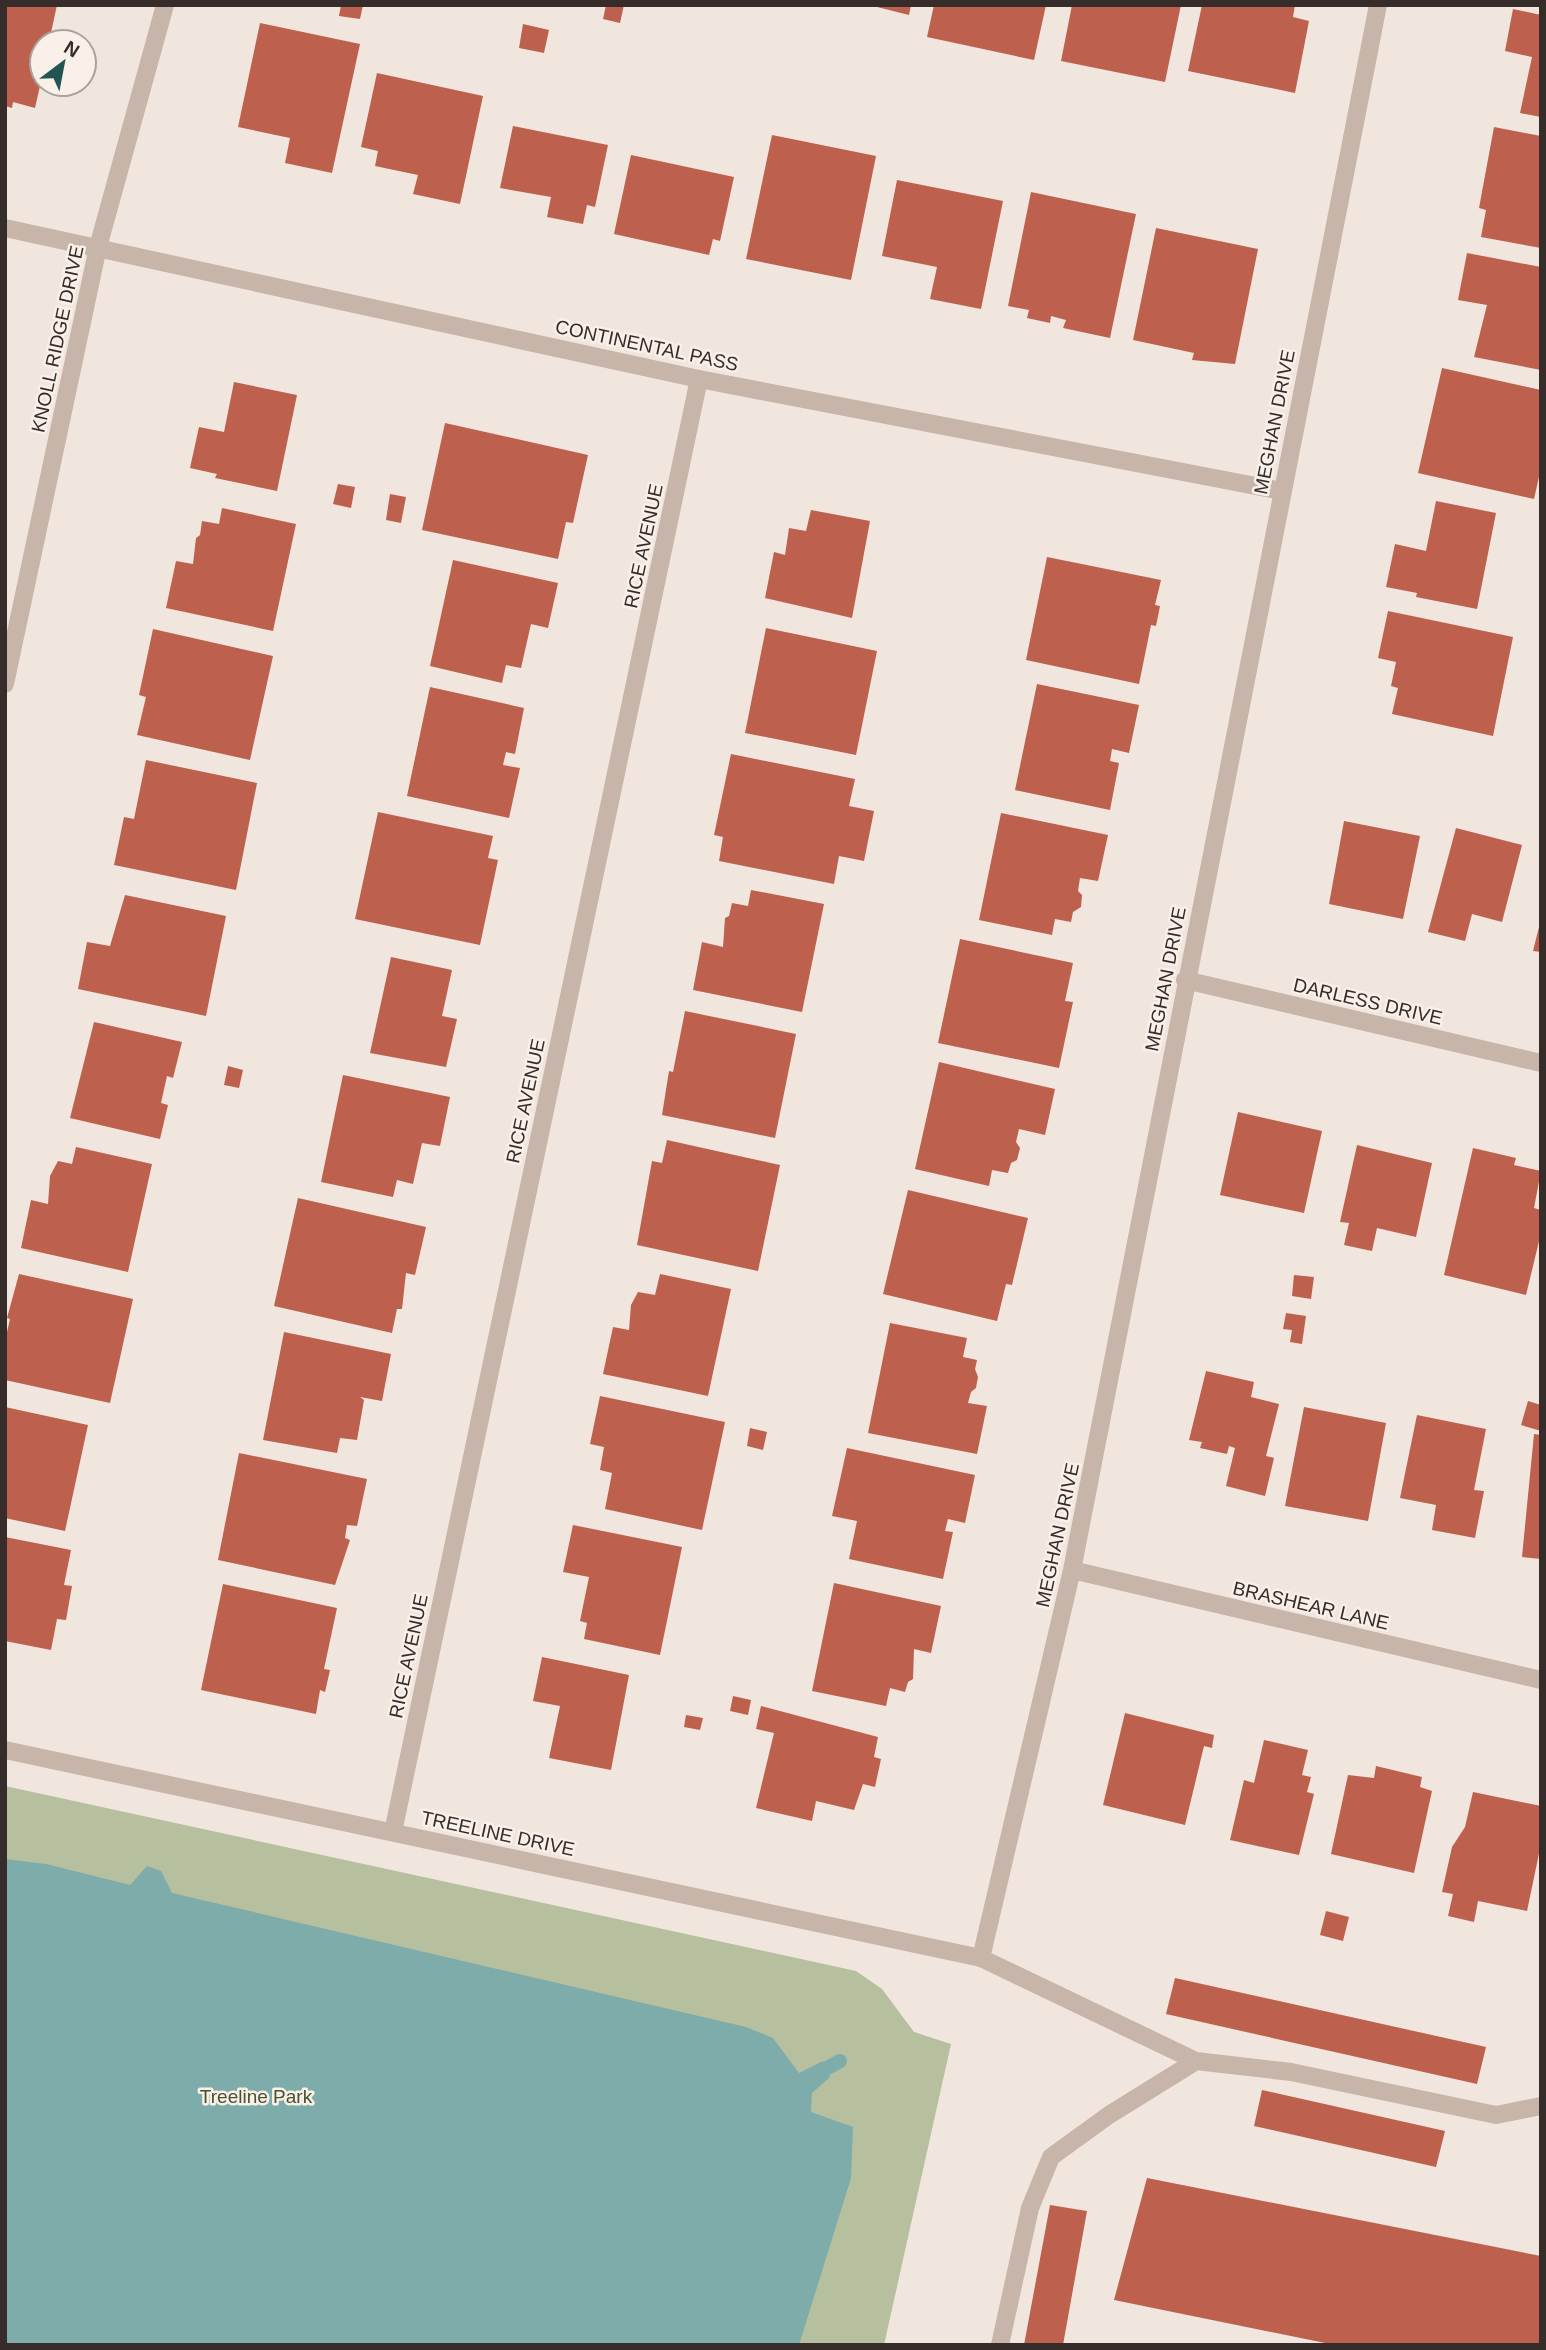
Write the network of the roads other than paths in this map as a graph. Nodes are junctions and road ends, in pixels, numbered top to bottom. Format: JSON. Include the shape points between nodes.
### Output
{"nodes":[{"id":1,"x":164,"y":5,"type":"edge"},
{"id":2,"x":1378,"y":5,"type":"edge"},
{"id":3,"x":5,"y":228,"type":"edge"},
{"id":4,"x":98,"y":247,"type":"junction"},
{"id":5,"x":699,"y":379,"type":"junction"},
{"id":6,"x":1282,"y":491,"type":"junction"},
{"id":7,"x":5,"y":684,"type":"edge"},
{"id":8,"x":1185,"y":980,"type":"junction"},
{"id":9,"x":1541,"y":1063,"type":"edge"},
{"id":10,"x":1072,"y":1570,"type":"junction"},
{"id":11,"x":1541,"y":1680,"type":"edge"},
{"id":12,"x":5,"y":1750,"type":"edge"},
{"id":13,"x":393,"y":1832,"type":"junction"},
{"id":14,"x":981,"y":1958,"type":"junction"},
{"id":15,"x":1196,"y":2061,"type":"junction"},
{"id":16,"x":1541,"y":2106,"type":"edge"},
{"id":17,"x":999,"y":2345,"type":"edge"}],
"edges":[{"from":1,"to":4,"type":"street","name":"KNOLL RIDGE DRIVE"},
{"from":2,"to":6,"type":"street","name":"MEGHAN DRIVE"},
{"from":3,"to":4,"type":"street","name":"CONTINENTAL PASS"},
{"from":4,"to":5,"type":"street","name":"CONTINENTAL PASS"},
{"from":4,"to":7,"type":"street","name":"KNOLL RIDGE DRIVE"},
{"from":5,"to":6,"type":"street","name":"CONTINENTAL PASS"},
{"from":5,"to":13,"type":"street","name":"RICE AVENUE"},
{"from":6,"to":8,"type":"street","name":"MEGHAN DRIVE"},
{"from":8,"to":9,"type":"street","name":"DARLESS DRIVE"},
{"from":8,"to":10,"type":"street","name":"MEGHAN DRIVE"},
{"from":10,"to":11,"type":"street","name":"BRASHEAR LANE"},
{"from":10,"to":14,"type":"street","name":"MEGHAN DRIVE"},
{"from":12,"to":13,"type":"street","name":"TREELINE DRIVE"},
{"from":13,"to":14,"type":"street","name":"TREELINE DRIVE"},
{"from":14,"to":15,"type":"street","name":"TREELINE DRIVE"},
{"from":15,"to":16,"type":"street","name":"TREELINE DRIVE","via":[[1291,2071],[1496,2115]]},
{"from":15,"to":17,"type":"street","via":[[1051,2157],[1030,2208]]}]}
